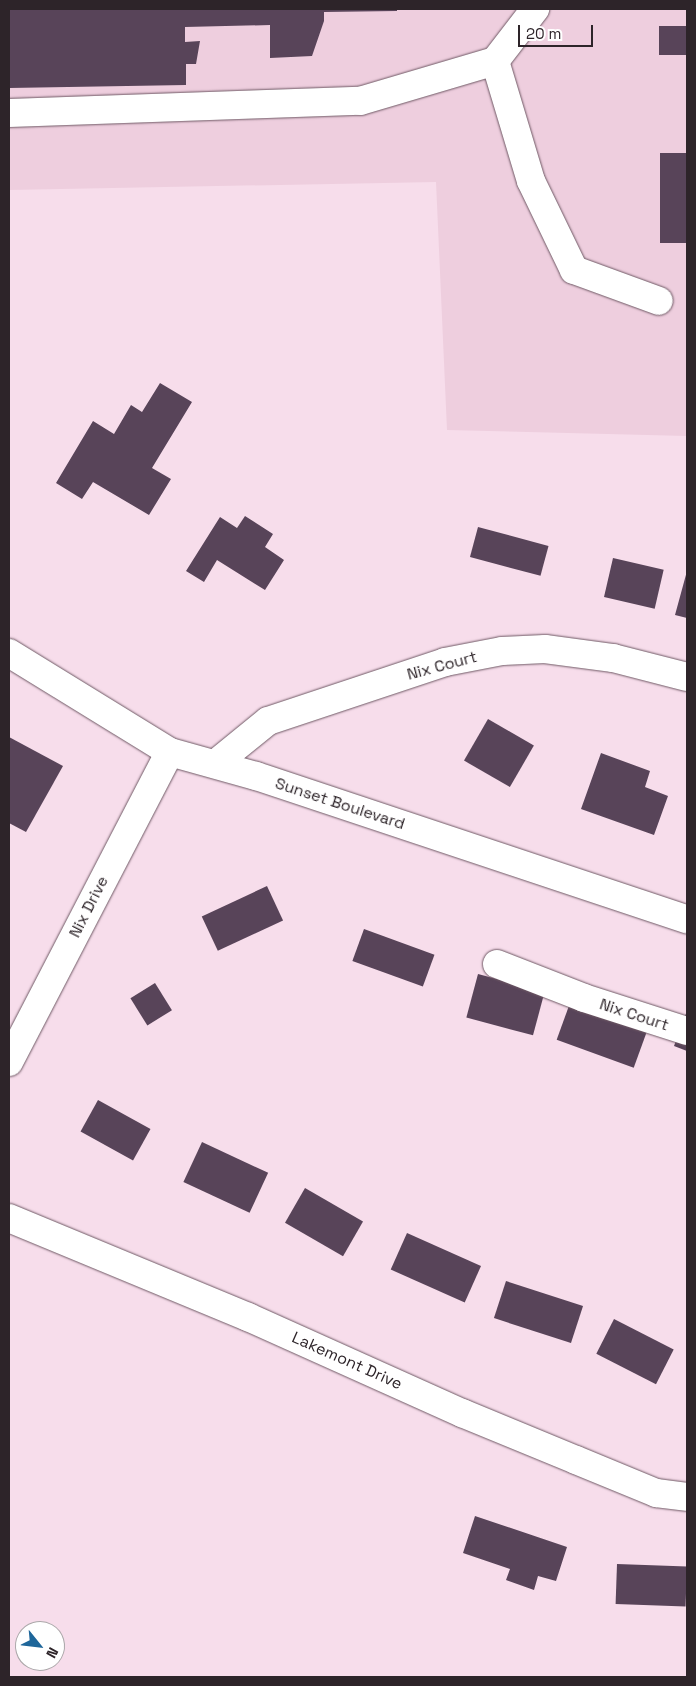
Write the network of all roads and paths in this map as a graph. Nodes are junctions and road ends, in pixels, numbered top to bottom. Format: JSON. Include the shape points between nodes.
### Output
{"nodes":[{"id":1,"x":535,"y":9,"type":"edge"},
{"id":2,"x":495,"y":61,"type":"junction"},
{"id":3,"x":9,"y":113,"type":"edge"},
{"id":4,"x":659,"y":301,"type":"dead end"},
{"id":5,"x":9,"y":653,"type":"edge"},
{"id":6,"x":687,"y":677,"type":"edge"},
{"id":7,"x":170,"y":752,"type":"junction"},
{"id":8,"x":215,"y":764,"type":"junction"},
{"id":9,"x":687,"y":919,"type":"edge"},
{"id":10,"x":497,"y":964,"type":"dead end"},
{"id":11,"x":687,"y":1031,"type":"edge"},
{"id":12,"x":9,"y":1062,"type":"edge"},
{"id":13,"x":9,"y":1218,"type":"edge"},
{"id":14,"x":687,"y":1497,"type":"edge"}],
"edges":[{"from":1,"to":2,"type":"street"},
{"from":2,"to":3,"type":"street","via":[[360,101]]},
{"from":2,"to":4,"type":"street","via":[[531,181],[574,270]]},
{"from":5,"to":7,"type":"street","name":"Sunset Boulevard"},
{"from":6,"to":8,"type":"street","name":"Nix Court","via":[[613,658],[545,649],[502,651],[445,662],[268,721]]},
{"from":7,"to":8,"type":"street","name":"Sunset Boulevard"},
{"from":7,"to":12,"type":"street","name":"Nix Drive"},
{"from":8,"to":9,"type":"street","name":"Sunset Boulevard"},
{"from":10,"to":11,"type":"street","name":"Nix Court","via":[[584,998]]},
{"from":13,"to":14,"type":"street","name":"Lakemont Drive","via":[[656,1493]]}]}
